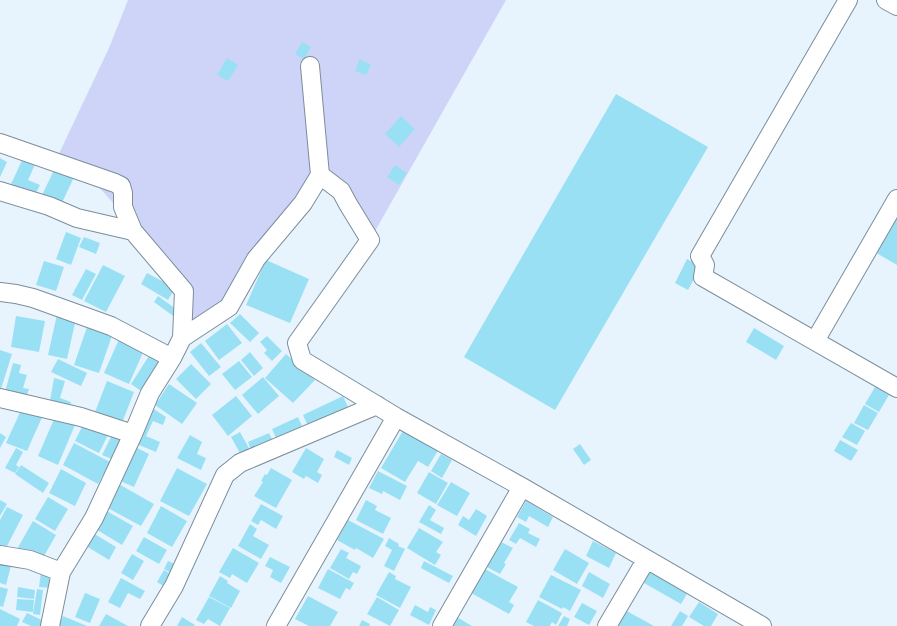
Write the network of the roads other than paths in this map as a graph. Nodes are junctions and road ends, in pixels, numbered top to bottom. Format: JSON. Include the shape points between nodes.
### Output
{"nodes":[{"id":1,"x":848,"y":0,"type":"edge"},
{"id":2,"x":886,"y":0,"type":"edge"},
{"id":3,"x":897,"y":6,"type":"edge"},
{"id":4,"x":310,"y":66,"type":"dead end"},
{"id":5,"x":0,"y":143,"type":"edge"},
{"id":6,"x":320,"y":175,"type":"junction"},
{"id":7,"x":0,"y":191,"type":"edge"},
{"id":8,"x":897,"y":199,"type":"edge"},
{"id":9,"x":133,"y":231,"type":"junction"},
{"id":10,"x":0,"y":292,"type":"edge"},
{"id":11,"x":182,"y":338,"type":"junction"},
{"id":12,"x":815,"y":340,"type":"junction"},
{"id":13,"x":172,"y":358,"type":"junction"},
{"id":14,"x":897,"y":388,"type":"edge"},
{"id":15,"x":0,"y":398,"type":"edge"},
{"id":16,"x":377,"y":405,"type":"junction"},
{"id":17,"x":396,"y":417,"type":"junction"},
{"id":18,"x":133,"y":434,"type":"junction"},
{"id":19,"x":522,"y":487,"type":"junction"},
{"id":20,"x":0,"y":555,"type":"edge"},
{"id":21,"x":646,"y":560,"type":"junction"},
{"id":22,"x":61,"y":572,"type":"junction"},
{"id":23,"x":50,"y":626,"type":"edge"},
{"id":24,"x":150,"y":626,"type":"edge"},
{"id":25,"x":276,"y":626,"type":"edge"},
{"id":26,"x":442,"y":626,"type":"edge"},
{"id":27,"x":607,"y":626,"type":"edge"},
{"id":28,"x":762,"y":626,"type":"edge"}],
"edges":[{"from":1,"to":12,"type":"street","via":[[700,256],[705,266],[703,276]]},
{"from":2,"to":3,"type":"street"},
{"from":4,"to":6,"type":"street"},
{"from":5,"to":9,"type":"street","via":[[121,186],[123,207]]},
{"from":6,"to":11,"type":"street","via":[[303,204],[256,259],[229,307]]},
{"from":6,"to":16,"type":"street","via":[[341,190],[370,240],[297,343],[302,360]]},
{"from":7,"to":9,"type":"street","via":[[49,206],[77,218]]},
{"from":8,"to":12,"type":"street"},
{"from":9,"to":11,"type":"street","via":[[184,291]]},
{"from":10,"to":13,"type":"street","via":[[33,298],[111,326]]},
{"from":11,"to":13,"type":"street"},
{"from":12,"to":14,"type":"street"},
{"from":13,"to":18,"type":"street","via":[[150,393]]},
{"from":15,"to":18,"type":"street","via":[[82,417]]},
{"from":16,"to":17,"type":"street"},
{"from":16,"to":24,"type":"street","via":[[240,463],[225,475],[174,586]]},
{"from":17,"to":19,"type":"street"},
{"from":17,"to":25,"type":"street"},
{"from":18,"to":22,"type":"street","via":[[94,518]]},
{"from":19,"to":21,"type":"street"},
{"from":19,"to":26,"type":"street"},
{"from":20,"to":22,"type":"street","via":[[30,560]]},
{"from":21,"to":27,"type":"street"},
{"from":21,"to":28,"type":"street"},
{"from":22,"to":23,"type":"street"}]}
